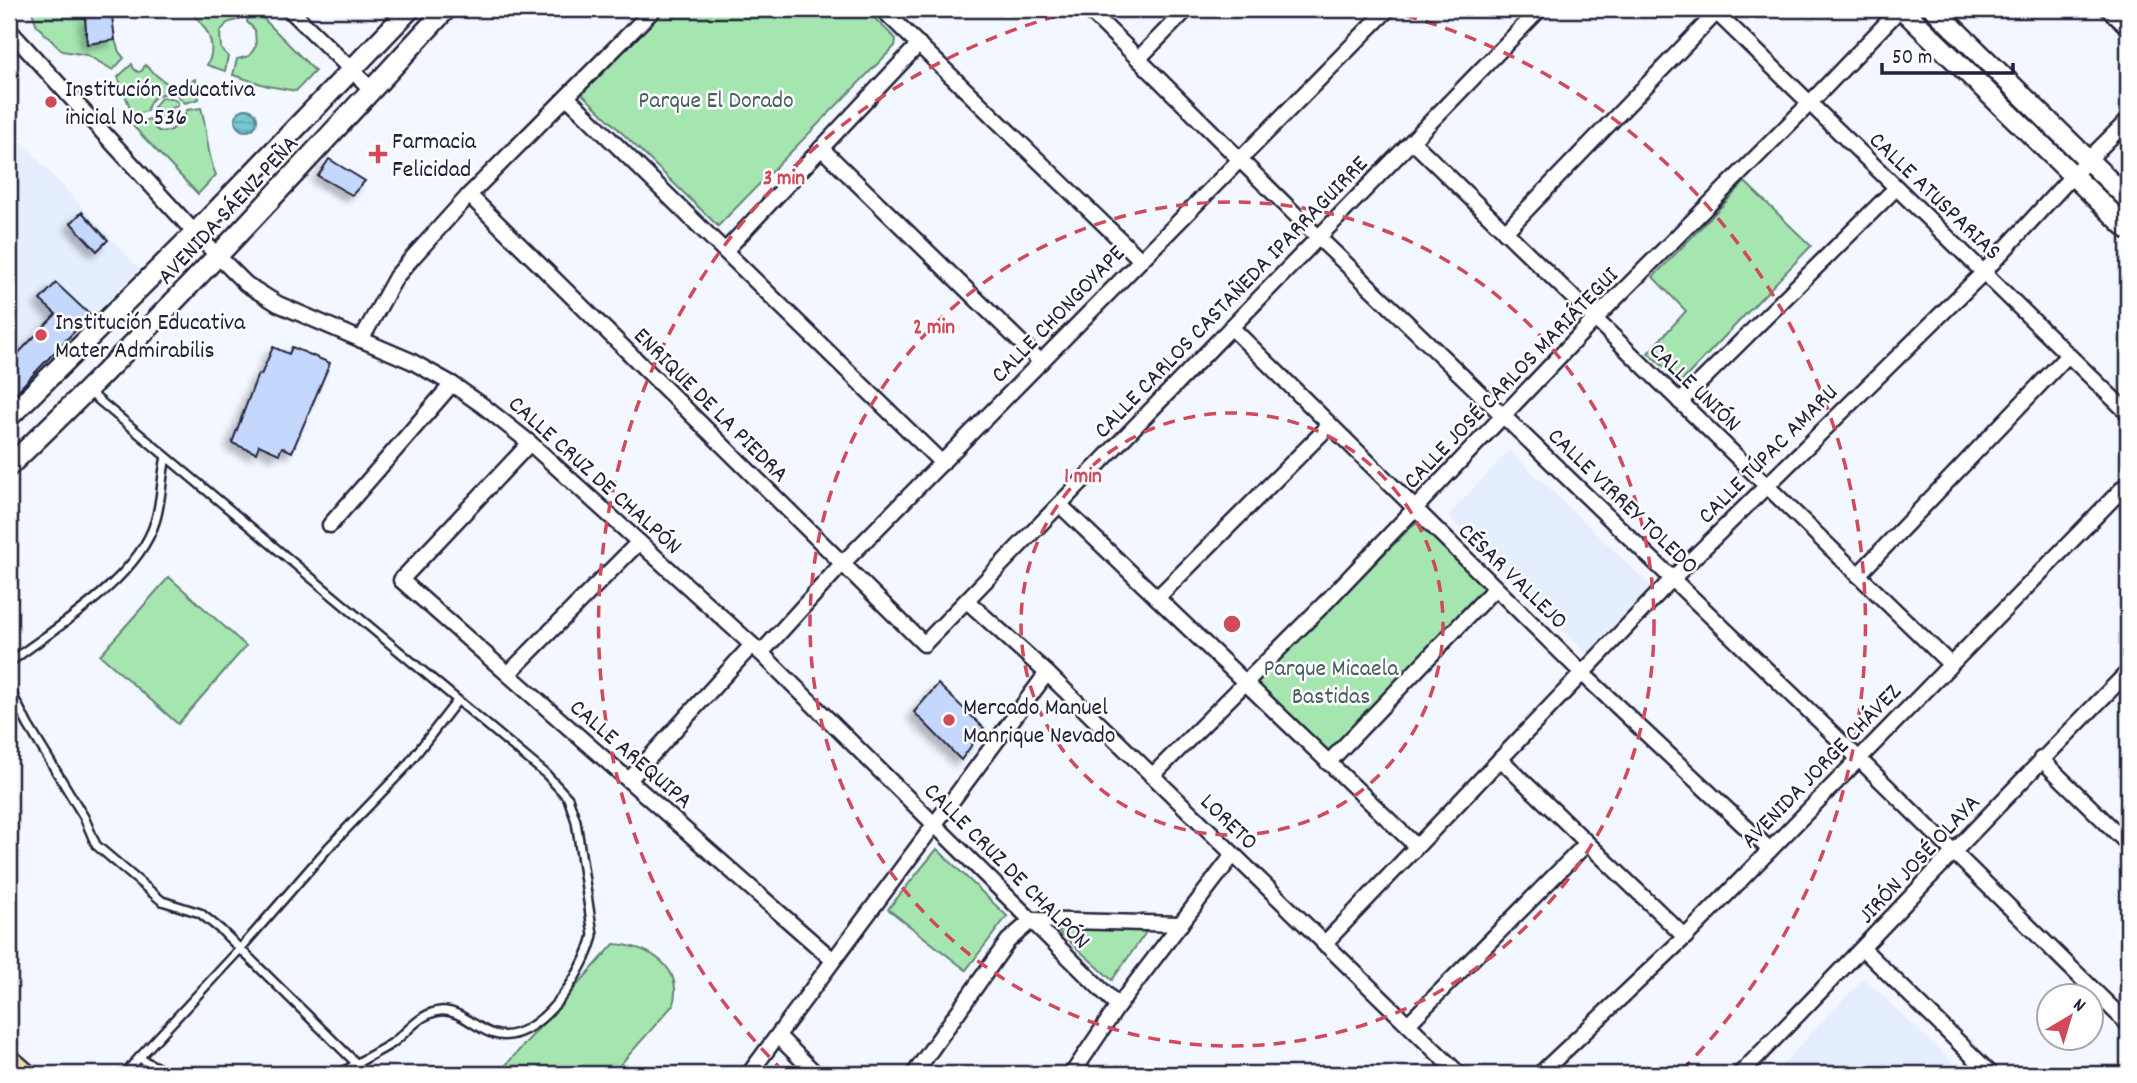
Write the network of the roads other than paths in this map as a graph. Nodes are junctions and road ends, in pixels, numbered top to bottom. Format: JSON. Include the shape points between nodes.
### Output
{"nodes":[{"id":1,"x":289,"y":9,"type":"edge"},
{"id":2,"x":410,"y":9,"type":"edge"},
{"id":3,"x":446,"y":9,"type":"edge"},
{"id":4,"x":654,"y":9,"type":"edge"},
{"id":5,"x":882,"y":9,"type":"edge"},
{"id":6,"x":1088,"y":9,"type":"edge"},
{"id":7,"x":1187,"y":9,"type":"edge"},
{"id":8,"x":1388,"y":9,"type":"edge"},
{"id":9,"x":1540,"y":9,"type":"edge"},
{"id":10,"x":1901,"y":9,"type":"edge"},
{"id":11,"x":1934,"y":9,"type":"edge"},
{"id":12,"x":2109,"y":9,"type":"edge"},
{"id":13,"x":1715,"y":11,"type":"edge"},
{"id":14,"x":2128,"y":28,"type":"edge"},
{"id":15,"x":9,"y":30,"type":"edge"},
{"id":16,"x":919,"y":44,"type":"junction"},
{"id":17,"x":1139,"y":58,"type":"junction"},
{"id":18,"x":351,"y":70,"type":"junction"},
{"id":19,"x":372,"y":90,"type":"junction"},
{"id":20,"x":567,"y":97,"type":"junction"},
{"id":21,"x":1810,"y":103,"type":"junction"},
{"id":22,"x":2128,"y":120,"type":"edge"},
{"id":23,"x":1412,"y":141,"type":"junction"},
{"id":24,"x":821,"y":148,"type":"junction"},
{"id":25,"x":1240,"y":159,"type":"junction"},
{"id":26,"x":2088,"y":160,"type":"junction"},
{"id":27,"x":2073,"y":175,"type":"junction"},
{"id":28,"x":1896,"y":188,"type":"junction"},
{"id":29,"x":469,"y":195,"type":"junction"},
{"id":30,"x":2128,"y":198,"type":"edge"},
{"id":31,"x":2128,"y":229,"type":"edge"},
{"id":32,"x":1505,"y":232,"type":"junction"},
{"id":33,"x":195,"y":233,"type":"junction"},
{"id":34,"x":1318,"y":237,"type":"junction"},
{"id":35,"x":725,"y":251,"type":"junction"},
{"id":36,"x":219,"y":256,"type":"junction"},
{"id":37,"x":1141,"y":260,"type":"junction"},
{"id":38,"x":1983,"y":272,"type":"junction"},
{"id":39,"x":1595,"y":319,"type":"junction"},
{"id":40,"x":1231,"y":327,"type":"junction"},
{"id":41,"x":361,"y":340,"type":"junction"},
{"id":42,"x":2068,"y":355,"type":"junction"},
{"id":43,"x":1041,"y":362,"type":"junction"},
{"id":44,"x":452,"y":384,"type":"junction"},
{"id":45,"x":88,"y":391,"type":"junction"},
{"id":46,"x":1680,"y":402,"type":"junction"},
{"id":47,"x":2128,"y":413,"type":"edge"},
{"id":48,"x":9,"y":417,"type":"edge"},
{"id":49,"x":1504,"y":417,"type":"junction"},
{"id":50,"x":1330,"y":425,"type":"junction"},
{"id":51,"x":530,"y":443,"type":"junction"},
{"id":52,"x":166,"y":457,"type":"junction"},
{"id":53,"x":942,"y":463,"type":"junction"},
{"id":54,"x":9,"y":466,"type":"edge"},
{"id":55,"x":2128,"y":483,"type":"edge"},
{"id":56,"x":1766,"y":486,"type":"junction"},
{"id":57,"x":1060,"y":505,"type":"junction"},
{"id":58,"x":1416,"y":509,"type":"junction"},
{"id":59,"x":330,"y":524,"type":"dead end"},
{"id":60,"x":639,"y":542,"type":"junction"},
{"id":61,"x":841,"y":565,"type":"junction"},
{"id":62,"x":1858,"y":575,"type":"junction"},
{"id":63,"x":1673,"y":578,"type":"junction"},
{"id":64,"x":1495,"y":588,"type":"junction"},
{"id":65,"x":1157,"y":598,"type":"junction"},
{"id":66,"x":967,"y":601,"type":"junction"},
{"id":67,"x":924,"y":645,"type":"joint"},
{"id":68,"x":756,"y":649,"type":"junction"},
{"id":69,"x":9,"y":663,"type":"edge"},
{"id":70,"x":1950,"y":664,"type":"junction"},
{"id":71,"x":2128,"y":672,"type":"edge"},
{"id":72,"x":1047,"y":673,"type":"junction"},
{"id":73,"x":508,"y":674,"type":"junction"},
{"id":74,"x":1583,"y":674,"type":"junction"},
{"id":75,"x":1244,"y":683,"type":"junction"},
{"id":76,"x":9,"y":688,"type":"edge"},
{"id":77,"x":457,"y":701,"type":"junction"},
{"id":78,"x":1500,"y":759,"type":"junction"},
{"id":79,"x":1859,"y":759,"type":"junction"},
{"id":80,"x":2041,"y":759,"type":"junction"},
{"id":81,"x":1328,"y":762,"type":"junction"},
{"id":82,"x":1152,"y":776,"type":"junction"},
{"id":83,"x":629,"y":780,"type":"junction"},
{"id":84,"x":935,"y":824,"type":"junction"},
{"id":85,"x":1587,"y":843,"type":"junction"},
{"id":86,"x":2128,"y":844,"type":"edge"},
{"id":87,"x":1416,"y":846,"type":"junction"},
{"id":88,"x":1770,"y":850,"type":"junction"},
{"id":89,"x":1954,"y":852,"type":"junction"},
{"id":90,"x":1233,"y":855,"type":"junction"},
{"id":91,"x":1032,"y":920,"type":"junction"},
{"id":92,"x":1181,"y":924,"type":"junction"},
{"id":93,"x":1685,"y":937,"type":"junction"},
{"id":94,"x":1324,"y":944,"type":"junction"},
{"id":95,"x":241,"y":948,"type":"junction"},
{"id":96,"x":1863,"y":949,"type":"junction"},
{"id":97,"x":833,"y":960,"type":"junction"},
{"id":98,"x":1118,"y":1006,"type":"junction"},
{"id":99,"x":1408,"y":1024,"type":"junction"},
{"id":100,"x":2128,"y":1024,"type":"edge"},
{"id":101,"x":778,"y":1036,"type":"junction"},
{"id":102,"x":139,"y":1058,"type":"junction"},
{"id":103,"x":9,"y":1060,"type":"edge"},
{"id":104,"x":356,"y":1063,"type":"junction"},
{"id":105,"x":25,"y":1074,"type":"edge"},
{"id":106,"x":124,"y":1074,"type":"edge"},
{"id":107,"x":170,"y":1074,"type":"edge"},
{"id":108,"x":340,"y":1074,"type":"edge"},
{"id":109,"x":749,"y":1074,"type":"edge"},
{"id":110,"x":816,"y":1074,"type":"edge"},
{"id":111,"x":914,"y":1074,"type":"edge"},
{"id":112,"x":1072,"y":1074,"type":"edge"},
{"id":113,"x":1460,"y":1074,"type":"edge"},
{"id":114,"x":1540,"y":1074,"type":"edge"},
{"id":115,"x":1740,"y":1074,"type":"edge"},
{"id":116,"x":1991,"y":1074,"type":"edge"}],
"edges":[{"from":1,"to":18,"type":"street"},
{"from":2,"to":18,"type":"street","name":"AVENIDA SÁENZ PEÑA"},
{"from":3,"to":19,"type":"street","name":"AVENIDA SÁENZ PEÑA"},
{"from":4,"to":20,"type":"street"},
{"from":5,"to":16,"type":"street"},
{"from":6,"to":17,"type":"street","name":"CALLE VIRREY TOLEDO"},
{"from":7,"to":17,"type":"street"},
{"from":8,"to":25,"type":"street","name":"CALLE CHONGOYAPE"},
{"from":9,"to":23,"type":"street","name":"CALLE CARLOS CASTAÑEDA IPARRAGUIRRE"},
{"from":10,"to":21,"type":"street","name":"CALLE JOSÉ CARLOS MARIÁTEGUI"},
{"from":10,"to":27,"type":"street"},
{"from":11,"to":26,"type":"street"},
{"from":12,"to":14,"type":"street"},
{"from":13,"to":21,"type":"street","name":"CALLE ATUSPARIAS"},
{"from":13,"to":32,"type":"street"},
{"from":15,"to":33,"type":"street","name":"CALLE CRUZ DE CHALPÓN"},
{"from":16,"to":24,"type":"street"},
{"from":16,"to":37,"type":"street"},
{"from":17,"to":25,"type":"street","name":"CALLE VIRREY TOLEDO"},
{"from":18,"to":19,"type":"street"},
{"from":18,"to":33,"type":"street","name":"AVENIDA SÁENZ PEÑA"},
{"from":19,"to":36,"type":"street","name":"AVENIDA SÁENZ PEÑA"},
{"from":20,"to":29,"type":"street"},
{"from":20,"to":35,"type":"street"},
{"from":21,"to":28,"type":"street","name":"CALLE ATUSPARIAS"},
{"from":21,"to":39,"type":"street","name":"CALLE JOSÉ CARLOS MARIÁTEGUI"},
{"from":22,"to":26,"type":"street","name":"CALLE TÚPAC AMARU"},
{"from":23,"to":32,"type":"street","name":"CALLE UNIÓN"},
{"from":23,"to":34,"type":"street","name":"CALLE CARLOS CASTAÑEDA IPARRAGUIRRE"},
{"from":24,"to":35,"type":"street"},
{"from":24,"to":43,"type":"street"},
{"from":25,"to":34,"type":"street","name":"CALLE VIRREY TOLEDO"},
{"from":25,"to":37,"type":"street","name":"CALLE CHONGOYAPE"},
{"from":26,"to":27,"type":"street","name":"CALLE TÚPAC AMARU"},
{"from":26,"to":30,"type":"street"},
{"from":27,"to":31,"type":"street"},
{"from":27,"to":38,"type":"street","name":"CALLE TÚPAC AMARU"},
{"from":28,"to":38,"type":"street","name":"CALLE ATUSPARIAS"},
{"from":28,"to":46,"type":"street"},
{"from":29,"to":41,"type":"street","via":[[396,277]]},
{"from":29,"to":61,"type":"street","name":"ENRIQUE DE LA PIEDRA"},
{"from":32,"to":39,"type":"street","name":"CALLE UNIÓN"},
{"from":33,"to":36,"type":"street","name":"CALLE CRUZ DE CHALPÓN"},
{"from":33,"to":48,"type":"street","name":"AVENIDA SÁENZ PEÑA"},
{"from":34,"to":40,"type":"street","name":"CALLE CARLOS CASTAÑEDA IPARRAGUIRRE"},
{"from":34,"to":49,"type":"street","name":"CALLE VIRREY TOLEDO"},
{"from":35,"to":53,"type":"street"},
{"from":36,"to":41,"type":"street","name":"CALLE CRUZ DE CHALPÓN","via":[[246,284],[278,304]]},
{"from":36,"to":45,"type":"street","name":"AVENIDA SÁENZ PEÑA"},
{"from":37,"to":43,"type":"street","name":"CALLE CHONGOYAPE"},
{"from":38,"to":42,"type":"street","name":"CALLE ATUSPARIAS"},
{"from":38,"to":56,"type":"street","name":"CALLE TÚPAC AMARU"},
{"from":39,"to":46,"type":"street","name":"CALLE UNIÓN"},
{"from":39,"to":49,"type":"street","name":"CALLE JOSÉ CARLOS MARIÁTEGUI"},
{"from":40,"to":50,"type":"street","name":"CÉSAR VALLEJO"},
{"from":40,"to":57,"type":"street","name":"CALLE CARLOS CASTAÑEDA IPARRAGUIRRE"},
{"from":41,"to":44,"type":"street","name":"CALLE CRUZ DE CHALPÓN","via":[[411,360]]},
{"from":42,"to":47,"type":"street","name":"CALLE ATUSPARIAS"},
{"from":42,"to":62,"type":"street"},
{"from":43,"to":53,"type":"street","name":"CALLE CHONGOYAPE"},
{"from":44,"to":51,"type":"street","name":"CALLE CRUZ DE CHALPÓN"},
{"from":44,"to":59,"type":"street"},
{"from":45,"to":52,"type":"lane"},
{"from":45,"to":54,"type":"street","name":"AVENIDA SÁENZ PEÑA"},
{"from":46,"to":56,"type":"street","name":"CALLE UNIÓN"},
{"from":49,"to":58,"type":"street","name":"CALLE JOSÉ CARLOS MARIÁTEGUI"},
{"from":49,"to":63,"type":"street","name":"CALLE VIRREY TOLEDO"},
{"from":50,"to":58,"type":"street","name":"CÉSAR VALLEJO"},
{"from":50,"to":65,"type":"street"},
{"from":51,"to":60,"type":"street","name":"CALLE CRUZ DE CHALPÓN"},
{"from":51,"to":73,"type":"street","name":"CALLE AREQUIPA","via":[[401,580]]},
{"from":52,"to":69,"type":"lane","via":[[155,523],[132,564],[102,593]]},
{"from":52,"to":77,"type":"lane"},
{"from":53,"to":61,"type":"street","name":"CALLE CHONGOYAPE"},
{"from":55,"to":70,"type":"street","name":"AVENIDA JORGE CHÁVEZ"},
{"from":56,"to":62,"type":"street","name":"CALLE UNIÓN"},
{"from":56,"to":63,"type":"street","name":"CALLE TÚPAC AMARU"},
{"from":57,"to":65,"type":"street"},
{"from":57,"to":66,"type":"street","name":"CALLE CARLOS CASTAÑEDA IPARRAGUIRRE"},
{"from":58,"to":64,"type":"street","name":"CÉSAR VALLEJO"},
{"from":58,"to":75,"type":"street","name":"CALLE JOSÉ CARLOS MARIÁTEGUI"},
{"from":60,"to":68,"type":"street","name":"CALLE CRUZ DE CHALPÓN"},
{"from":60,"to":73,"type":"street"},
{"from":61,"to":67,"type":"street","name":"ENRIQUE DE LA PIEDRA"},
{"from":61,"to":68,"type":"street","name":"CALLE CHONGOYAPE"},
{"from":62,"to":70,"type":"street","name":"CALLE UNIÓN"},
{"from":63,"to":74,"type":"street","name":"CALLE TÚPAC AMARU"},
{"from":63,"to":79,"type":"street","name":"CALLE VIRREY TOLEDO"},
{"from":64,"to":74,"type":"street","name":"CÉSAR VALLEJO"},
{"from":64,"to":81,"type":"street"},
{"from":65,"to":75,"type":"street"},
{"from":66,"to":67,"type":"street","name":"CALLE CARLOS CASTAÑEDA IPARRAGUIRRE"},
{"from":66,"to":72,"type":"street","name":"LORETO"},
{"from":68,"to":83,"type":"street","name":"CALLE CHONGOYAPE"},
{"from":68,"to":84,"type":"street","name":"CALLE CRUZ DE CHALPÓN"},
{"from":70,"to":79,"type":"street","name":"AVENIDA JORGE CHÁVEZ"},
{"from":71,"to":80,"type":"street","name":"JIRÓN JOSÉ OLAYA"},
{"from":72,"to":82,"type":"street","name":"LORETO"},
{"from":72,"to":84,"type":"street"},
{"from":73,"to":83,"type":"street","name":"CALLE AREQUIPA"},
{"from":74,"to":78,"type":"street","name":"CALLE TÚPAC AMARU"},
{"from":74,"to":88,"type":"street","name":"CÉSAR VALLEJO"},
{"from":75,"to":81,"type":"street"},
{"from":75,"to":82,"type":"street","name":"CALLE JOSÉ CARLOS MARIÁTEGUI"},
{"from":76,"to":95,"type":"lane","via":[[85,817],[96,845],[162,901],[200,914]]},
{"from":77,"to":95,"type":"lane","via":[[405,768]]},
{"from":77,"to":104,"type":"lane","via":[[546,774],[568,798],[592,921],[590,950],[560,998],[521,1032],[495,1034],[452,1012],[440,1011]]},
{"from":78,"to":85,"type":"street"},
{"from":78,"to":87,"type":"street","name":"CALLE TÚPAC AMARU"},
{"from":79,"to":88,"type":"street","name":"AVENIDA JORGE CHÁVEZ"},
{"from":79,"to":89,"type":"street","name":"CALLE VIRREY TOLEDO"},
{"from":80,"to":86,"type":"street"},
{"from":80,"to":89,"type":"street","name":"JIRÓN JOSÉ OLAYA"},
{"from":81,"to":87,"type":"street"},
{"from":82,"to":90,"type":"street","name":"LORETO"},
{"from":83,"to":97,"type":"street","name":"CALLE AREQUIPA"},
{"from":84,"to":91,"type":"street","name":"CALLE CRUZ DE CHALPÓN"},
{"from":84,"to":97,"type":"street"},
{"from":85,"to":93,"type":"street"},
{"from":85,"to":99,"type":"street"},
{"from":87,"to":94,"type":"street","name":"CALLE TÚPAC AMARU"},
{"from":88,"to":93,"type":"street","name":"AVENIDA JORGE CHÁVEZ"},
{"from":89,"to":96,"type":"street","name":"JIRÓN JOSÉ OLAYA"},
{"from":89,"to":100,"type":"street","name":"CALLE VIRREY TOLEDO"},
{"from":90,"to":92,"type":"street"},
{"from":90,"to":94,"type":"street","name":"LORETO"},
{"from":91,"to":92,"type":"street"},
{"from":91,"to":98,"type":"street","name":"CALLE CRUZ DE CHALPÓN"},
{"from":91,"to":111,"type":"street","via":[[1008,942]]},
{"from":92,"to":98,"type":"street"},
{"from":93,"to":114,"type":"street","name":"AVENIDA JORGE CHÁVEZ"},
{"from":94,"to":99,"type":"street","name":"LORETO"},
{"from":95,"to":102,"type":"lane"},
{"from":95,"to":104,"type":"lane"},
{"from":96,"to":115,"type":"street","name":"JIRÓN JOSÉ OLAYA"},
{"from":96,"to":116,"type":"street"},
{"from":97,"to":101,"type":"street"},
{"from":98,"to":112,"type":"street"},
{"from":99,"to":113,"type":"street","name":"LORETO"},
{"from":101,"to":109,"type":"street"},
{"from":101,"to":110,"type":"street"},
{"from":102,"to":106,"type":"lane"},
{"from":102,"to":107,"type":"lane"},
{"from":103,"to":105,"type":"main road"},
{"from":104,"to":108,"type":"lane"}]}
